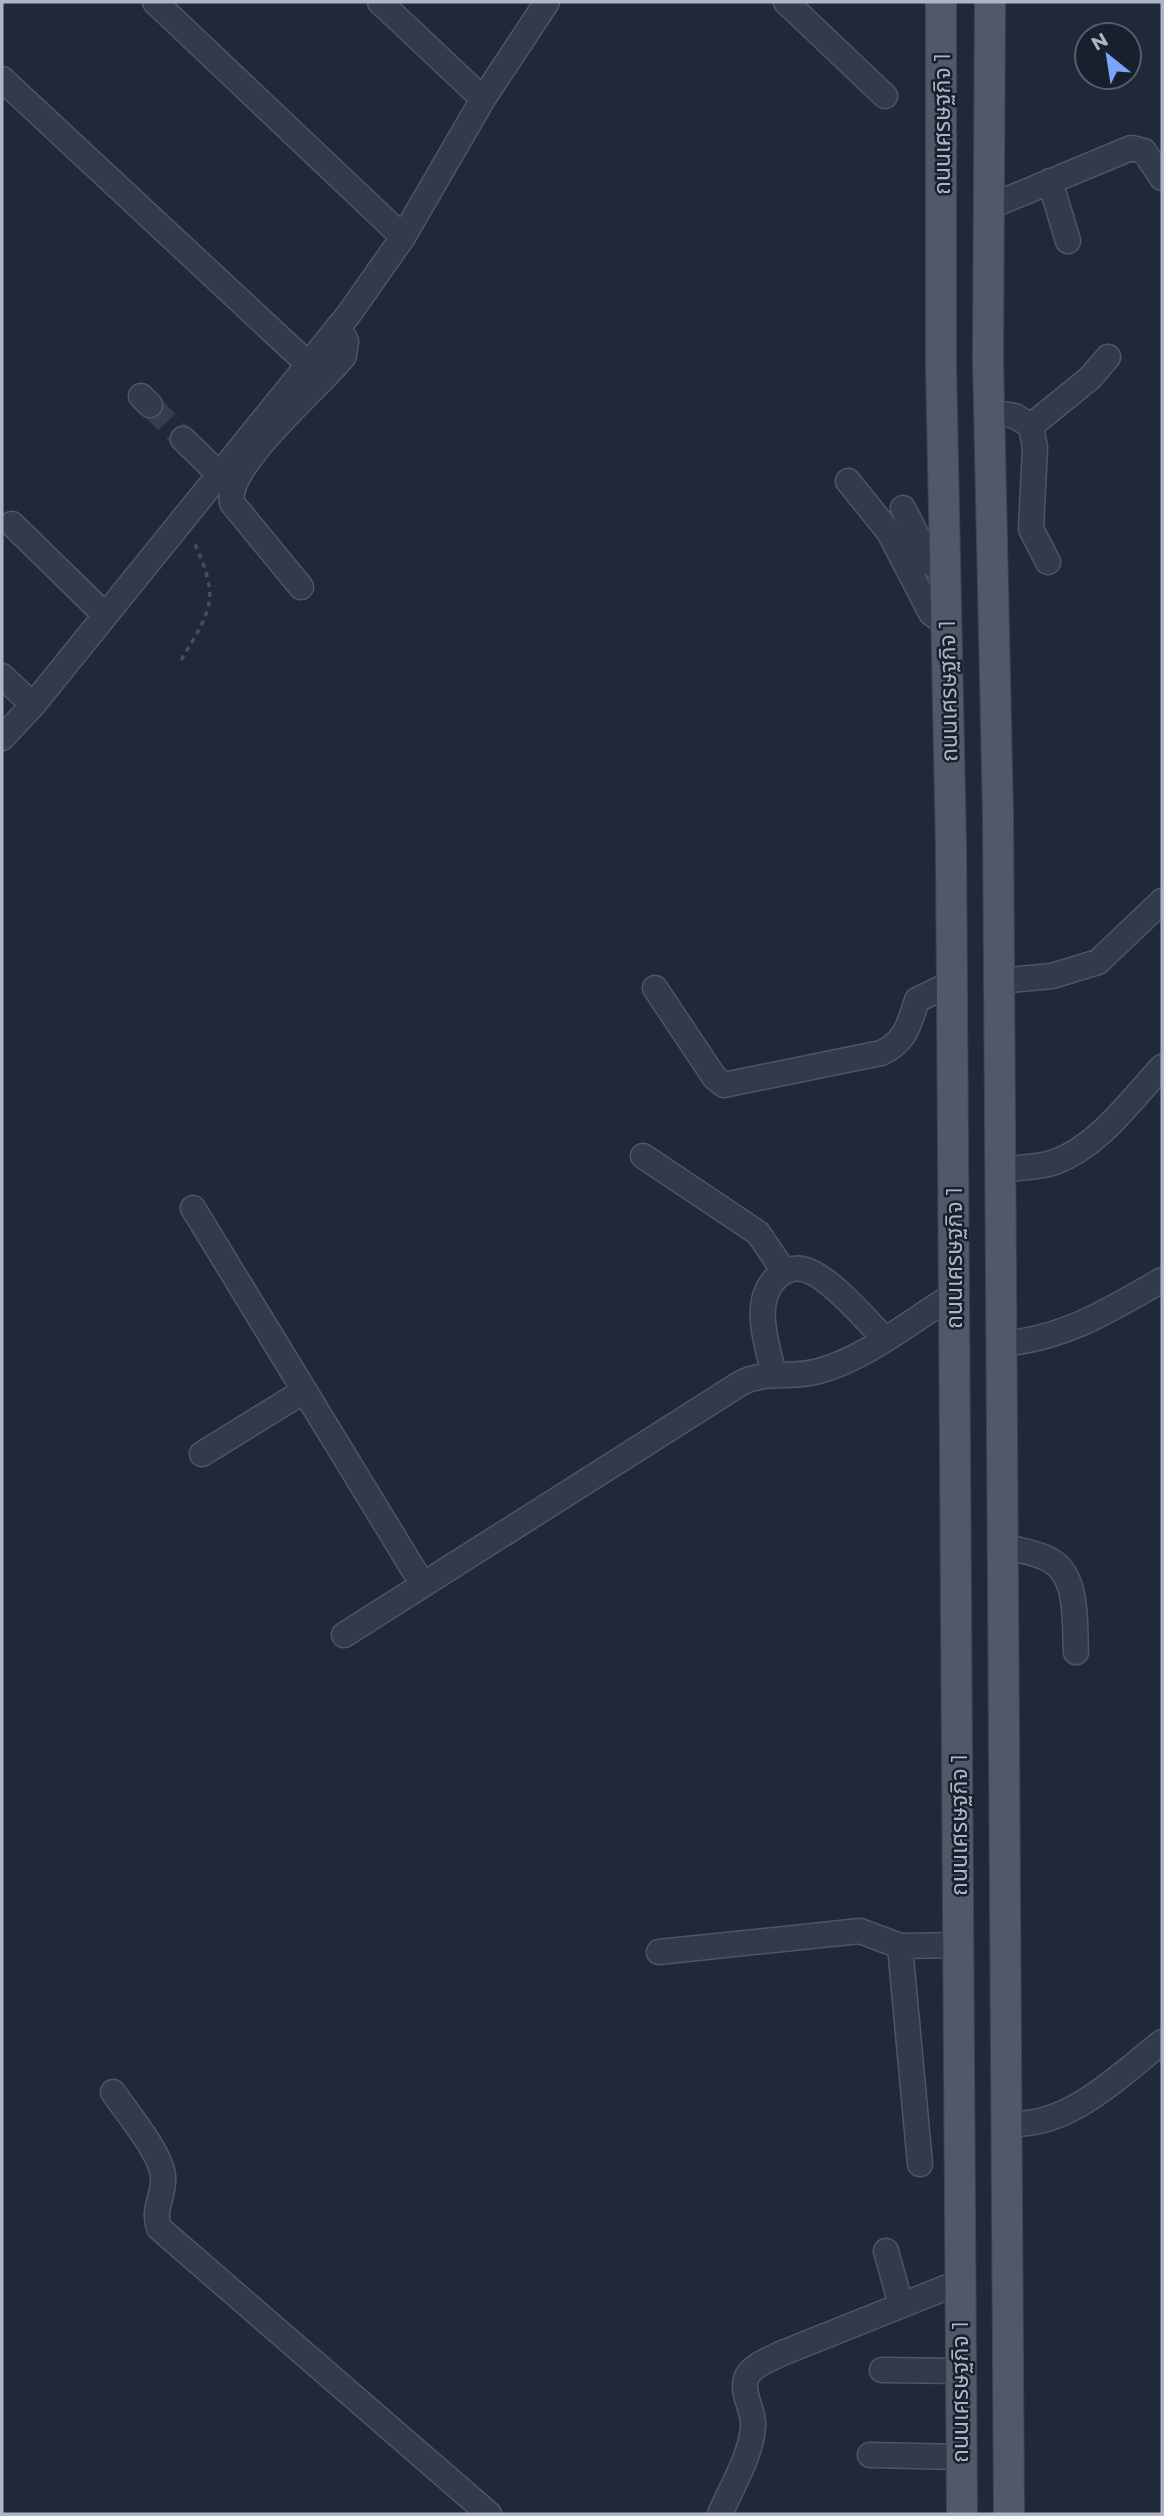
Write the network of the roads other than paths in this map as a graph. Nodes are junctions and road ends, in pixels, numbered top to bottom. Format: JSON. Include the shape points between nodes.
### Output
{"nodes":[{"id":1,"x":155,"y":2,"type":"edge"},
{"id":2,"x":380,"y":2,"type":"edge"},
{"id":3,"x":547,"y":2,"type":"edge"},
{"id":4,"x":786,"y":2,"type":"edge"},
{"id":5,"x":942,"y":2,"type":"edge"},
{"id":6,"x":990,"y":2,"type":"edge"},
{"id":7,"x":2,"y":79,"type":"edge"},
{"id":8,"x":885,"y":96,"type":"dead end"},
{"id":9,"x":483,"y":99,"type":"junction"},
{"id":10,"x":1162,"y":178,"type":"edge"},
{"id":11,"x":1050,"y":181,"type":"junction"},
{"id":12,"x":989,"y":207,"type":"junction"},
{"id":13,"x":403,"y":237,"type":"junction"},
{"id":14,"x":1068,"y":241,"type":"dead end"},
{"id":15,"x":338,"y":327,"type":"junction"},
{"id":16,"x":1108,"y":357,"type":"dead end"},
{"id":17,"x":308,"y":364,"type":"junction"},
{"id":18,"x":990,"y":412,"type":"junction"},
{"id":19,"x":1031,"y":426,"type":"junction"},
{"id":20,"x":183,"y":439,"type":"tunnel mouth"},
{"id":21,"x":219,"y":474,"type":"junction"},
{"id":22,"x":848,"y":481,"type":"dead end"},
{"id":23,"x":902,"y":508,"type":"dead end"},
{"id":24,"x":12,"y":524,"type":"dead end"},
{"id":25,"x":1048,"y":562,"type":"dead end"},
{"id":26,"x":945,"y":573,"type":"junction"},
{"id":27,"x":301,"y":587,"type":"dead end"},
{"id":28,"x":105,"y":615,"type":"junction"},
{"id":29,"x":946,"y":624,"type":"junction"},
{"id":30,"x":2,"y":676,"type":"edge"},
{"id":31,"x":33,"y":705,"type":"junction"},
{"id":32,"x":2,"y":738,"type":"edge"},
{"id":33,"x":950,"y":815,"type":"junction"},
{"id":34,"x":998,"y":815,"type":"junction"},
{"id":35,"x":1162,"y":901,"type":"edge"},
{"id":36,"x":999,"y":981,"type":"junction"},
{"id":37,"x":952,"y":983,"type":"junction"},
{"id":38,"x":655,"y":988,"type":"dead end"},
{"id":39,"x":1162,"y":1067,"type":"edge"},
{"id":40,"x":643,"y":1156,"type":"dead end"},
{"id":41,"x":1000,"y":1170,"type":"junction"},
{"id":42,"x":193,"y":1208,"type":"dead end"},
{"id":43,"x":783,"y":1271,"type":"junction"},
{"id":44,"x":1162,"y":1280,"type":"edge"},
{"id":45,"x":955,"y":1294,"type":"junction"},
{"id":46,"x":884,"y":1338,"type":"junction"},
{"id":47,"x":1002,"y":1344,"type":"junction"},
{"id":48,"x":774,"y":1374,"type":"junction"},
{"id":49,"x":304,"y":1391,"type":"junction"},
{"id":50,"x":202,"y":1454,"type":"dead end"},
{"id":51,"x":1004,"y":1546,"type":"junction"},
{"id":52,"x":423,"y":1585,"type":"junction"},
{"id":53,"x":344,"y":1635,"type":"dead end"},
{"id":54,"x":1076,"y":1652,"type":"dead end"},
{"id":55,"x":959,"y":1945,"type":"junction"},
{"id":56,"x":900,"y":1946,"type":"junction"},
{"id":57,"x":659,"y":1952,"type":"dead end"},
{"id":58,"x":1159,"y":2051,"type":"edge"},
{"id":59,"x":113,"y":2092,"type":"dead end"},
{"id":60,"x":1008,"y":2123,"type":"junction"},
{"id":61,"x":920,"y":2164,"type":"dead end"},
{"id":62,"x":886,"y":2251,"type":"dead end"},
{"id":63,"x":960,"y":2282,"type":"junction"},
{"id":64,"x":901,"y":2305,"type":"junction"},
{"id":65,"x":882,"y":2370,"type":"dead end"},
{"id":66,"x":960,"y":2371,"type":"junction"},
{"id":67,"x":870,"y":2455,"type":"dead end"},
{"id":68,"x":961,"y":2457,"type":"junction"},
{"id":69,"x":489,"y":2514,"type":"edge"},
{"id":70,"x":720,"y":2514,"type":"edge"},
{"id":71,"x":962,"y":2514,"type":"edge"},
{"id":72,"x":1009,"y":2514,"type":"edge"}],
"edges":[{"from":1,"to":13,"type":"street"},
{"from":2,"to":9,"type":"street"},
{"from":3,"to":9,"type":"street"},
{"from":4,"to":8,"type":"street"},
{"from":5,"to":26,"type":"main road","name":"ถนนเศรษฐกิจ 1"},
{"from":6,"to":12,"type":"main road","name":"ถนนเศรษฐกิจ 1"},
{"from":7,"to":17,"type":"street"},
{"from":9,"to":13,"type":"street"},
{"from":10,"to":11,"type":"street","via":[[1144,151],[1131,148]]},
{"from":11,"to":12,"type":"street"},
{"from":11,"to":14,"type":"street"},
{"from":12,"to":18,"type":"main road","name":"ถนนเศรษฐกิจ 1"},
{"from":13,"to":15,"type":"street"},
{"from":15,"to":17,"type":"street"},
{"from":15,"to":27,"type":"street","via":[[346,341],[344,356],[262,444],[230,493],[232,503]]},
{"from":16,"to":19,"type":"street"},
{"from":17,"to":21,"type":"street"},
{"from":18,"to":19,"type":"street","via":[[1016,416]]},
{"from":18,"to":34,"type":"main road","name":"ถนนเศรษฐกิจ 1"},
{"from":19,"to":25,"type":"street","via":[[1035,448],[1031,529]]},
{"from":20,"to":21,"type":"street"},
{"from":21,"to":28,"type":"street"},
{"from":22,"to":29,"type":"street","via":[[889,532],[931,613]]},
{"from":23,"to":26,"type":"street","via":[[930,563]]},
{"from":24,"to":28,"type":"street"},
{"from":26,"to":29,"type":"main road","name":"ถนนเศรษฐกิจ 1"},
{"from":28,"to":31,"type":"street"},
{"from":29,"to":33,"type":"main road","name":"ถนนเศรษฐกิจ 1"},
{"from":30,"to":31,"type":"street"},
{"from":31,"to":32,"type":"street"},
{"from":33,"to":34,"type":"main road"},
{"from":33,"to":37,"type":"main road","name":"ถนนเศรษฐกิจ 1"},
{"from":34,"to":36,"type":"main road","name":"ถนนเศรษฐกิจ 1"},
{"from":35,"to":36,"type":"street","via":[[1098,962],[1052,976]]},
{"from":36,"to":41,"type":"main road","name":"ถนนเศรษฐกิจ 1"},
{"from":37,"to":38,"type":"street","via":[[917,1000],[906,1034],[896,1046],[881,1053],[724,1085]]},
{"from":37,"to":45,"type":"main road","name":"ถนนเศรษฐกิจ 1"},
{"from":39,"to":41,"type":"street","via":[[1093,1139],[1072,1154],[1053,1163]]},
{"from":40,"to":43,"type":"street","via":[[758,1233]]},
{"from":41,"to":47,"type":"main road","name":"ถนนเศรษฐกิจ 1"},
{"from":42,"to":49,"type":"street"},
{"from":43,"to":46,"type":"street","via":[[802,1268],[817,1276]]},
{"from":43,"to":48,"type":"street","via":[[764,1298],[762,1327]]},
{"from":44,"to":47,"type":"street","via":[[1084,1325]]},
{"from":45,"to":46,"type":"street"},
{"from":45,"to":55,"type":"main road","name":"ถนนเศรษฐกิจ 1"},
{"from":46,"to":48,"type":"street","via":[[841,1364],[793,1377]]},
{"from":47,"to":51,"type":"main road","name":"ถนนเศรษฐกิจ 1"},
{"from":48,"to":52,"type":"street","via":[[741,1383]]},
{"from":49,"to":50,"type":"street"},
{"from":49,"to":52,"type":"street"},
{"from":51,"to":54,"type":"street","via":[[1048,1559],[1063,1572],[1072,1590]]},
{"from":51,"to":60,"type":"main road","name":"ถนนเศรษฐกิจ 1"},
{"from":52,"to":53,"type":"street"},
{"from":55,"to":56,"type":"street"},
{"from":55,"to":63,"type":"main road","name":"ถนนเศรษฐกิจ 1"},
{"from":56,"to":57,"type":"street","via":[[860,1931]]},
{"from":56,"to":61,"type":"street"},
{"from":58,"to":60,"type":"street","via":[[1054,2116],[1037,2123]]},
{"from":59,"to":69,"type":"street","via":[[162,2166],[162,2192],[155,2217],[159,2228]]},
{"from":60,"to":72,"type":"main road","name":"ถนนเศรษฐกิจ 1"},
{"from":62,"to":64,"type":"street"},
{"from":63,"to":64,"type":"street"},
{"from":63,"to":66,"type":"main road","name":"ถนนเศรษฐกิจ 1"},
{"from":64,"to":70,"type":"street","via":[[780,2354],[746,2377],[744,2389],[754,2425]]},
{"from":65,"to":66,"type":"street"},
{"from":66,"to":68,"type":"main road","name":"ถนนเศรษฐกิจ 1"},
{"from":67,"to":68,"type":"street"},
{"from":68,"to":71,"type":"main road","name":"ถนนเศรษฐกิจ 1"}]}
